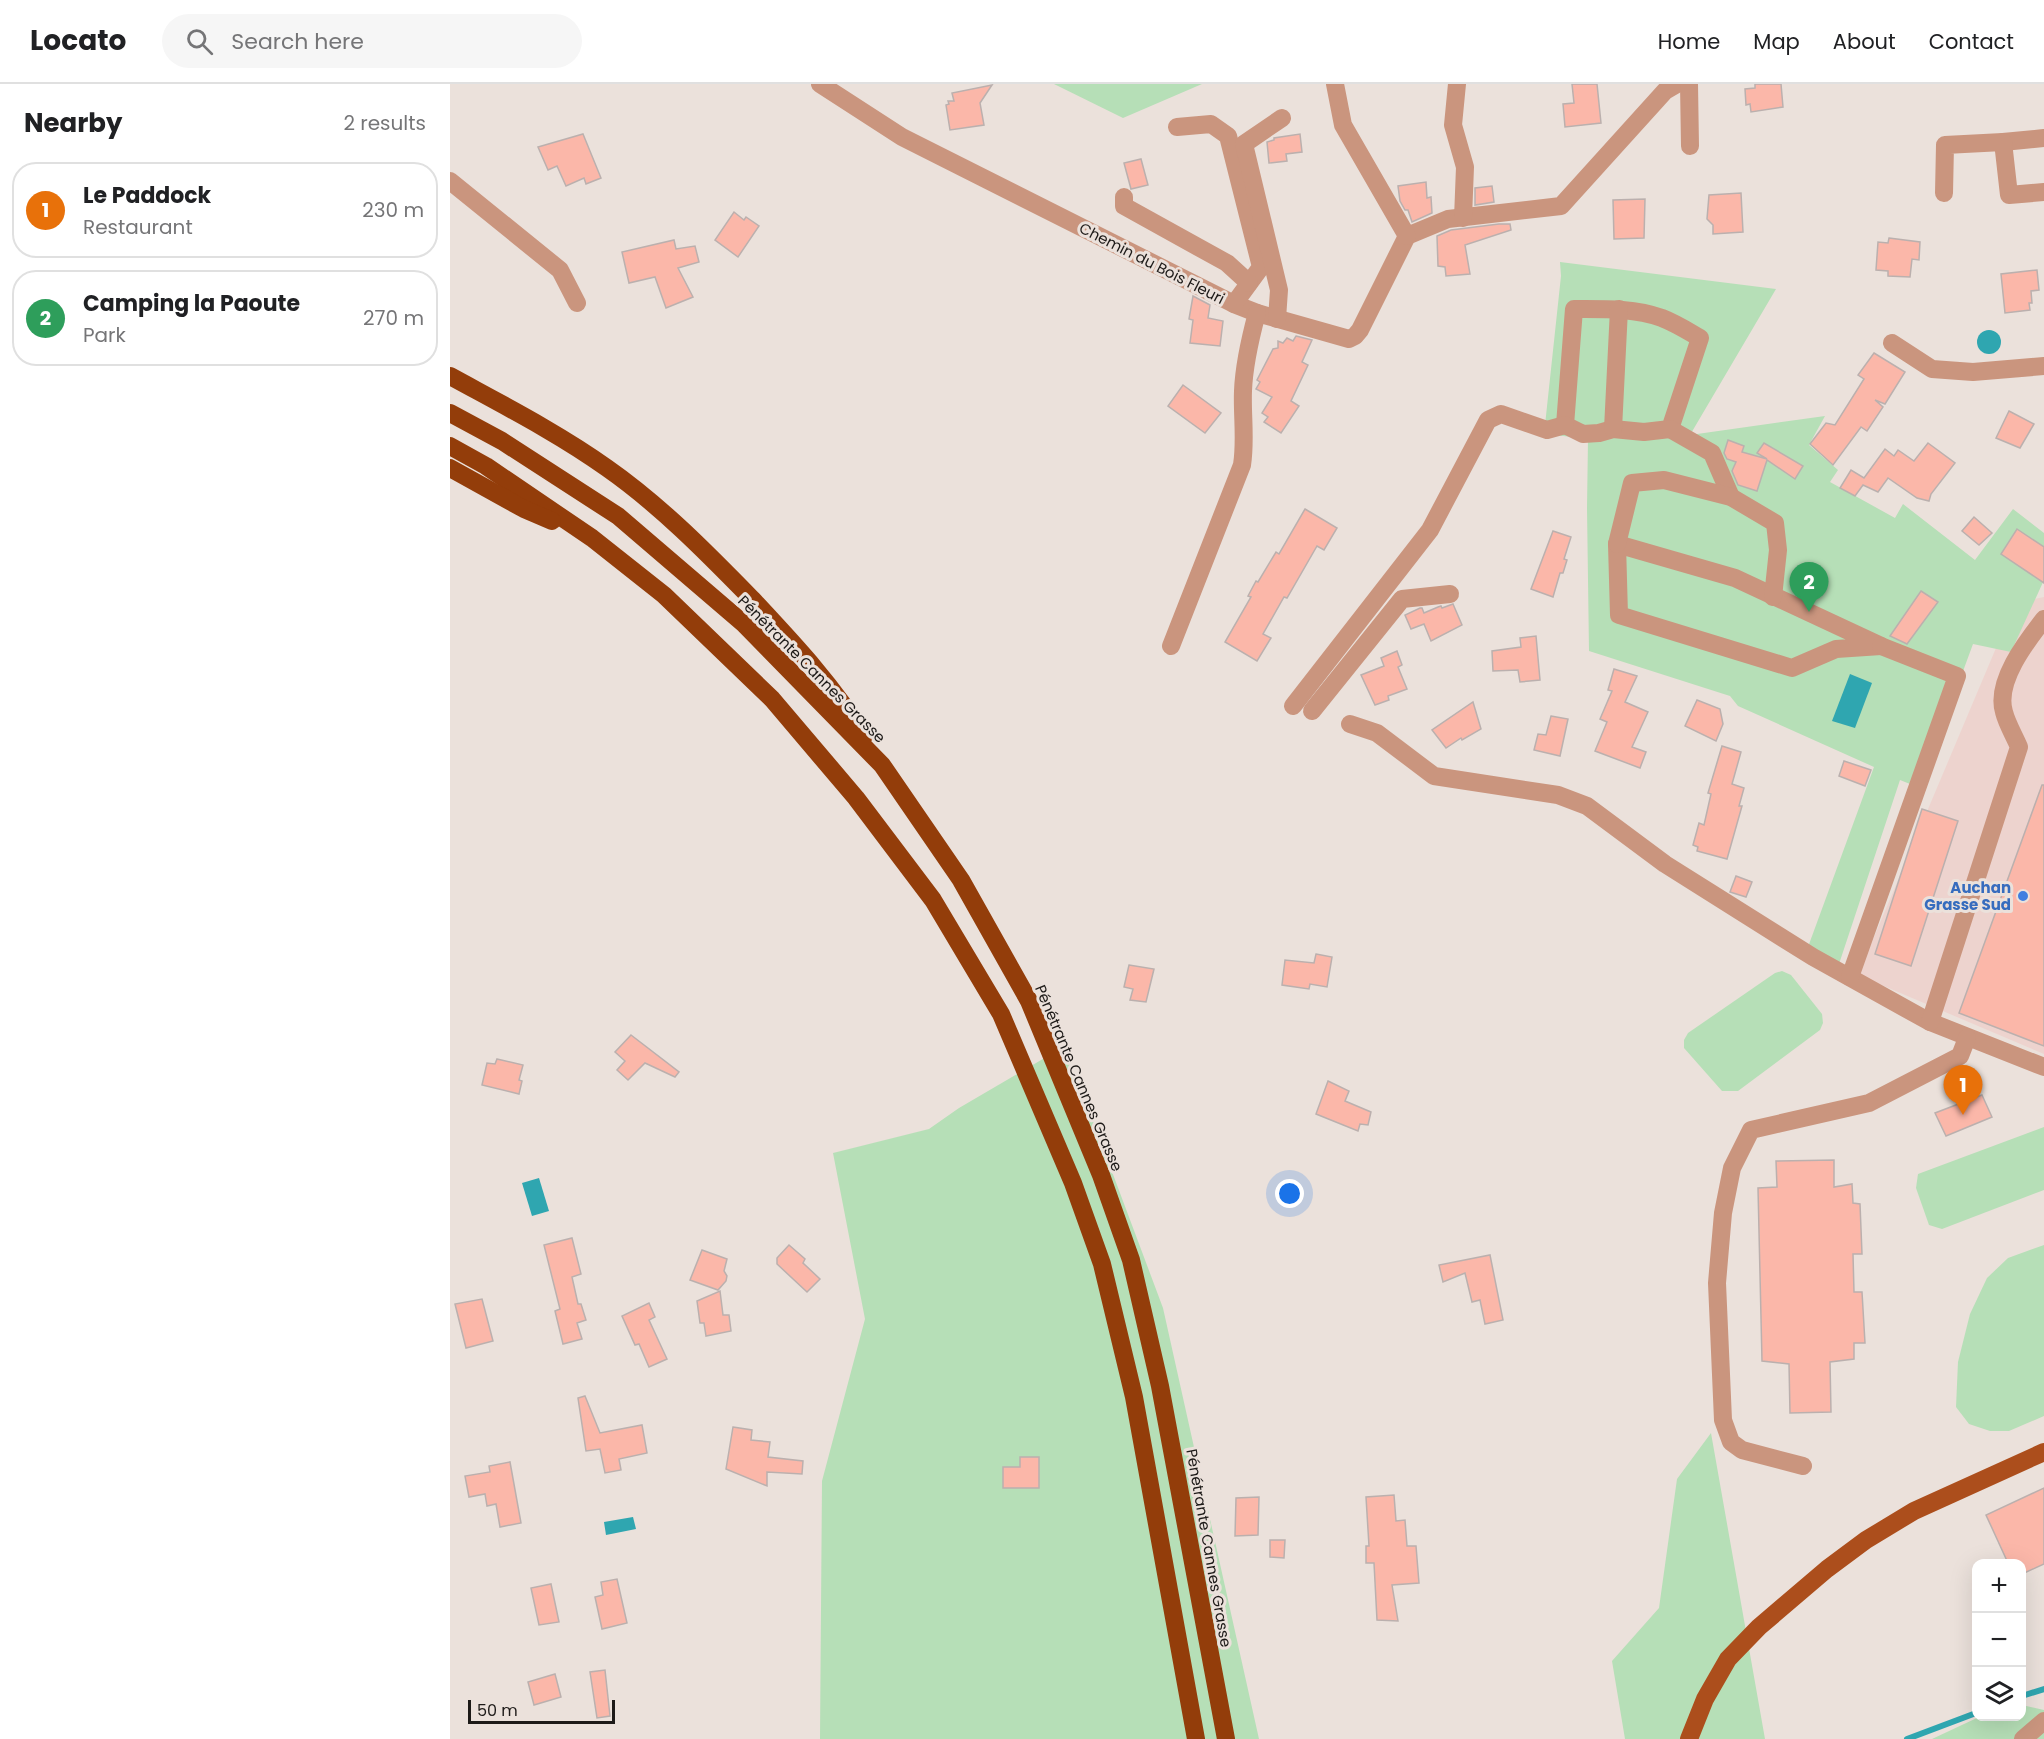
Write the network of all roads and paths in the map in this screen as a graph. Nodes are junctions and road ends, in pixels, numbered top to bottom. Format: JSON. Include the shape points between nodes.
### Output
{"nodes":[{"id":1,"x":820,"y":84,"type":"edge"},
{"id":2,"x":1335,"y":84,"type":"edge"},
{"id":3,"x":1456,"y":84,"type":"edge"},
{"id":4,"x":1677,"y":84,"type":"edge"},
{"id":5,"x":1689,"y":84,"type":"edge"},
{"id":6,"x":1282,"y":118,"type":"dead end"},
{"id":7,"x":1177,"y":127,"type":"dead end"},
{"id":8,"x":2044,"y":138,"type":"edge"},
{"id":9,"x":2003,"y":142,"type":"junction"},
{"id":10,"x":1690,"y":146,"type":"dead end"},
{"id":11,"x":450,"y":181,"type":"edge"},
{"id":12,"x":2044,"y":192,"type":"edge"},
{"id":13,"x":1944,"y":193,"type":"dead end"},
{"id":14,"x":1124,"y":197,"type":"dead end"},
{"id":15,"x":1455,"y":219,"type":"junction"},
{"id":16,"x":1407,"y":236,"type":"junction"},
{"id":17,"x":1249,"y":283,"type":"junction"},
{"id":18,"x":577,"y":303,"type":"dead end"},
{"id":19,"x":1234,"y":304,"type":"junction"},
{"id":20,"x":1619,"y":309,"type":"junction"},
{"id":21,"x":1257,"y":313,"type":"junction"},
{"id":22,"x":1277,"y":319,"type":"junction"},
{"id":23,"x":1892,"y":343,"type":"dead end"},
{"id":24,"x":2044,"y":366,"type":"edge"},
{"id":25,"x":450,"y":376,"type":"edge"},
{"id":26,"x":450,"y":413,"type":"edge"},
{"id":27,"x":1565,"y":425,"type":"junction"},
{"id":28,"x":1613,"y":429,"type":"junction"},
{"id":29,"x":1670,"y":429,"type":"junction"},
{"id":30,"x":450,"y":446,"type":"edge"},
{"id":31,"x":450,"y":468,"type":"edge"},
{"id":32,"x":1731,"y":497,"type":"junction"},
{"id":33,"x":592,"y":538,"type":"junction"},
{"id":34,"x":1617,"y":544,"type":"junction"},
{"id":35,"x":1450,"y":594,"type":"dead end"},
{"id":36,"x":1773,"y":597,"type":"junction"},
{"id":37,"x":2044,"y":619,"type":"edge"},
{"id":38,"x":1171,"y":646,"type":"dead end"},
{"id":39,"x":1881,"y":646,"type":"junction"},
{"id":40,"x":1293,"y":706,"type":"dead end"},
{"id":41,"x":1312,"y":711,"type":"dead end"},
{"id":42,"x":1350,"y":724,"type":"dead end"},
{"id":43,"x":882,"y":765,"type":"junction"},
{"id":44,"x":1850,"y":977,"type":"junction"},
{"id":45,"x":1930,"y":1022,"type":"junction"},
{"id":46,"x":1967,"y":1038,"type":"junction"},
{"id":47,"x":2044,"y":1067,"type":"edge"},
{"id":48,"x":2044,"y":1452,"type":"edge"},
{"id":49,"x":1803,"y":1466,"type":"dead end"},
{"id":50,"x":2044,"y":1721,"type":"edge"},
{"id":51,"x":1196,"y":1739,"type":"edge"},
{"id":52,"x":1226,"y":1739,"type":"edge"},
{"id":53,"x":1689,"y":1739,"type":"edge"},
{"id":54,"x":2023,"y":1739,"type":"edge"}],
"edges":[{"from":1,"to":19,"type":"street","name":"Chemin du Bois Fleuri","via":[[902,137]]},
{"from":2,"to":16,"type":"street","via":[[1343,125]]},
{"from":3,"to":15,"type":"street","via":[[1453,125],[1465,167]]},
{"from":4,"to":15,"type":"street","via":[[1665,91],[1561,206]]},
{"from":5,"to":10,"type":"street"},
{"from":6,"to":22,"type":"street","via":[[1244,144],[1279,290]]},
{"from":7,"to":17,"type":"street","via":[[1211,124],[1228,136],[1260,267]]},
{"from":8,"to":9,"type":"street"},
{"from":9,"to":12,"type":"street","via":[[2008,195]]},
{"from":9,"to":13,"type":"street","via":[[1945,146]]},
{"from":11,"to":18,"type":"street","via":[[560,270]]},
{"from":14,"to":17,"type":"street","via":[[1124,206],[1227,263]]},
{"from":15,"to":16,"type":"street"},
{"from":16,"to":22,"type":"street","name":"Chemin du Bois Fleuri","via":[[1355,336],[1343,338]]},
{"from":17,"to":19,"type":"street"},
{"from":19,"to":21,"type":"street","name":"Chemin du Bois Fleuri"},
{"from":20,"to":27,"type":"street","via":[[1574,309]]},
{"from":20,"to":28,"type":"street"},
{"from":20,"to":29,"type":"street","via":[[1665,319],[1700,338]]},
{"from":21,"to":22,"type":"street","name":"Chemin du Bois Fleuri"},
{"from":21,"to":38,"type":"street","via":[[1246,353],[1242,465]]},
{"from":23,"to":24,"type":"street","via":[[1932,369],[1972,372]]},
{"from":25,"to":43,"type":"highway","via":[[608,468],[689,537],[815,669],[844,704]]},
{"from":26,"to":43,"type":"highway","name":"Pénétrante Cannes Grasse","via":[[502,441],[618,516],[744,624]]},
{"from":27,"to":28,"type":"street","via":[[1583,434]]},
{"from":27,"to":40,"type":"street","via":[[1547,430],[1501,414],[1488,420],[1430,530]]},
{"from":28,"to":29,"type":"street"},
{"from":29,"to":32,"type":"street","via":[[1712,453]]},
{"from":30,"to":33,"type":"highway"},
{"from":31,"to":33,"type":"highway","via":[[524,509]]},
{"from":32,"to":34,"type":"street","via":[[1664,480],[1632,483]]},
{"from":32,"to":36,"type":"street","via":[[1775,523],[1778,550]]},
{"from":33,"to":51,"type":"highway","via":[[664,595],[772,699],[856,798],[933,900],[1001,1014],[1073,1183],[1102,1264],[1134,1397]]},
{"from":34,"to":36,"type":"street","via":[[1735,578]]},
{"from":34,"to":39,"type":"street","via":[[1619,615],[1792,668],[1836,649]]},
{"from":35,"to":41,"type":"street","via":[[1402,599]]},
{"from":36,"to":39,"type":"street"},
{"from":37,"to":45,"type":"street","via":[[2005,679],[2003,710],[2019,747]]},
{"from":39,"to":44,"type":"street","via":[[1957,676]]},
{"from":42,"to":44,"type":"street","via":[[1377,733],[1434,776],[1558,795],[1587,806],[1665,864]]},
{"from":43,"to":52,"type":"highway","name":"Pénétrante Cannes Grasse","via":[[961,880],[1029,1001],[1101,1175],[1131,1260],[1160,1386]]},
{"from":44,"to":45,"type":"street"},
{"from":45,"to":46,"type":"street"},
{"from":46,"to":47,"type":"street"},
{"from":46,"to":49,"type":"street","via":[[1959,1056],[1869,1103],[1751,1130],[1732,1168],[1723,1212],[1717,1283],[1723,1420],[1731,1442],[1742,1450]]},
{"from":48,"to":53,"type":"main road","via":[[1914,1511],[1827,1569],[1728,1659],[1705,1699]]},
{"from":50,"to":54,"type":"street"}]}
